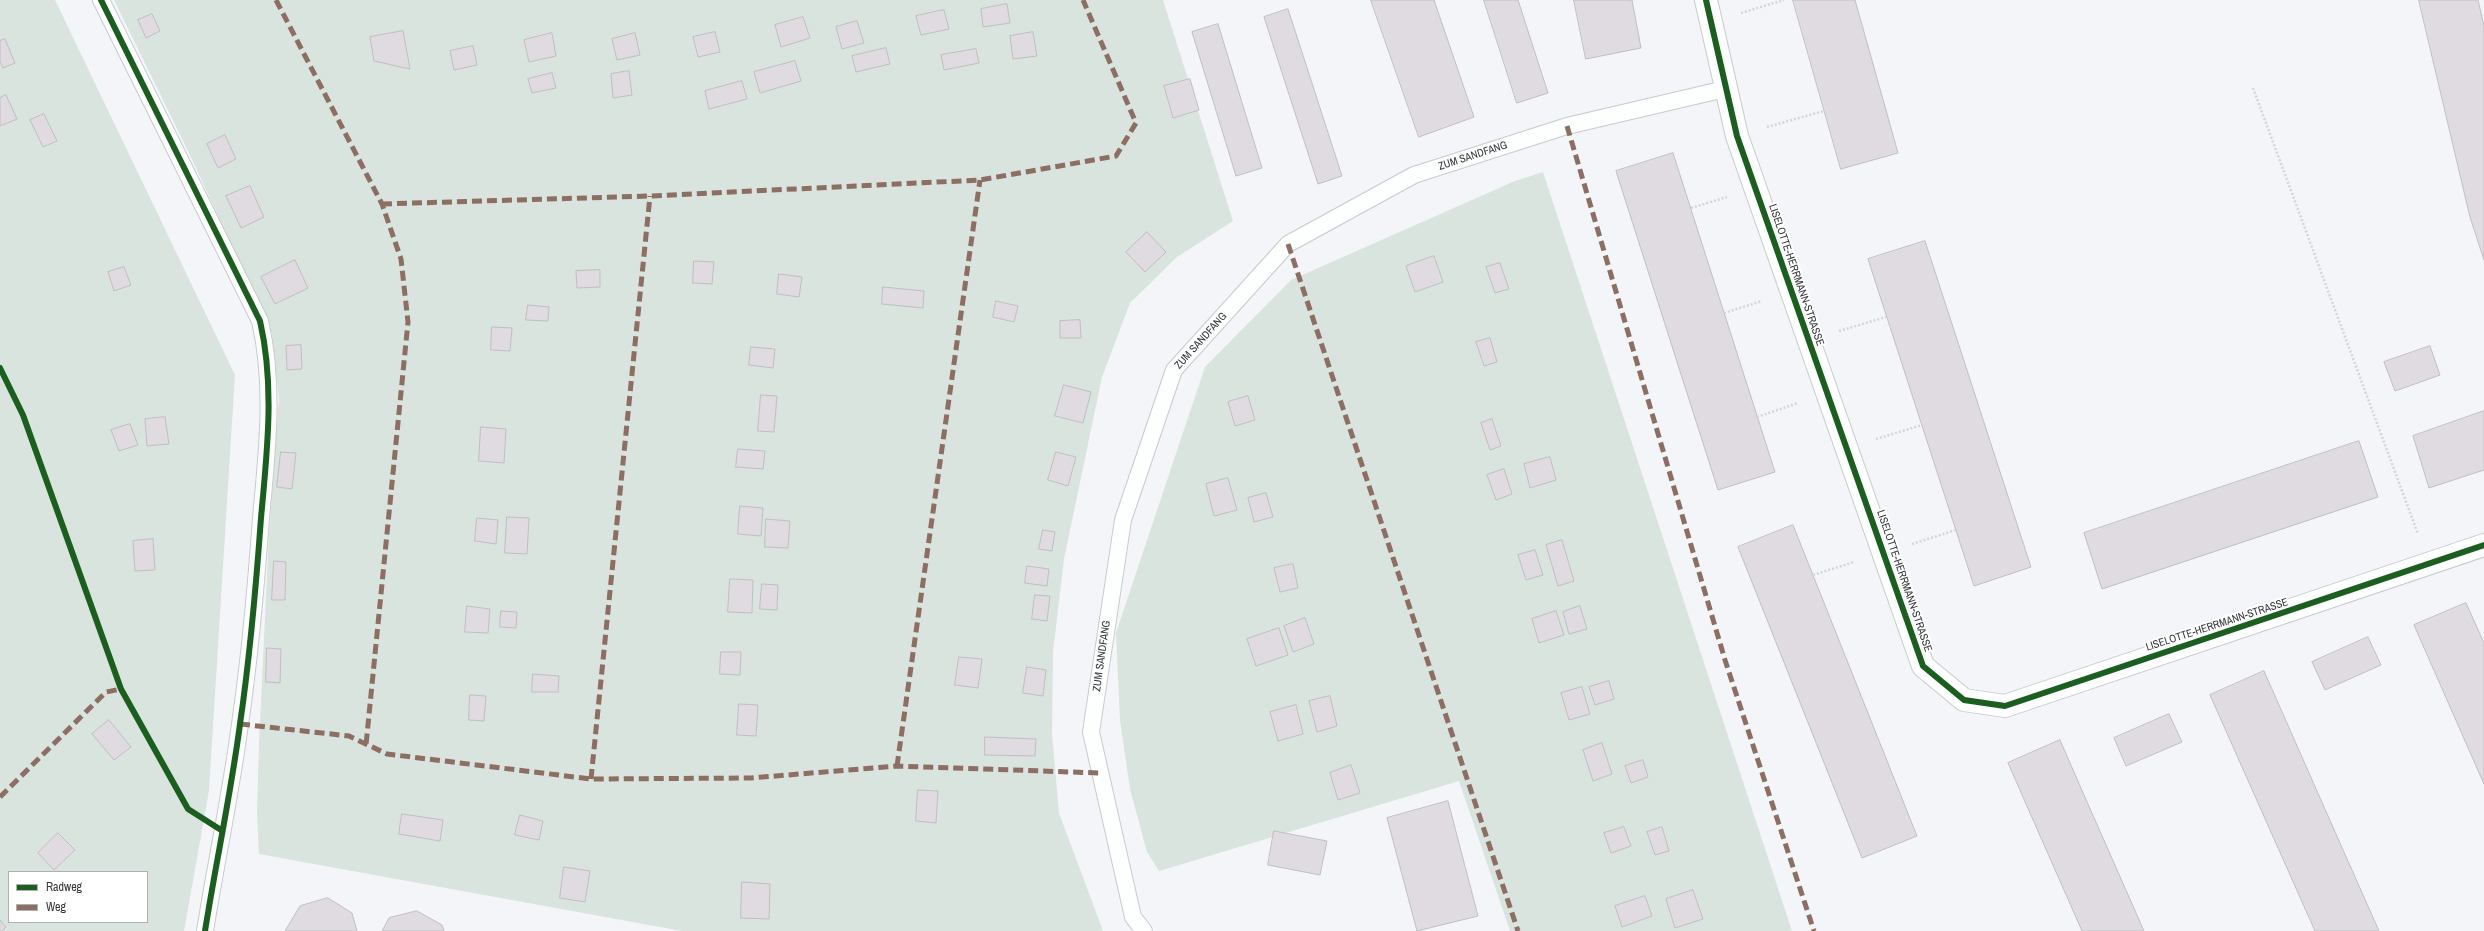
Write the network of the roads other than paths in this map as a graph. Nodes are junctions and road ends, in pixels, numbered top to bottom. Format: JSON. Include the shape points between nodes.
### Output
{"nodes":[{"id":1,"x":101,"y":0,"type":"edge"},
{"id":2,"x":1706,"y":0,"type":"edge"},
{"id":3,"x":1725,"y":89,"type":"junction"},
{"id":4,"x":2484,"y":545,"type":"edge"},
{"id":5,"x":205,"y":931,"type":"edge"},
{"id":6,"x":1144,"y":931,"type":"edge"}],
"edges":[{"from":1,"to":5,"type":"lane","via":[[260,321],[266,349],[269,379],[268,440],[258,562],[240,724]]},
{"from":2,"to":3,"type":"street","name":"LISELOTTE-HERRMANN-STRASSE"},
{"from":3,"to":4,"type":"street","name":"LISELOTTE-HERRMANN-STRASSE","via":[[1737,136],[1923,666],[1964,700],[2005,706]]},
{"from":3,"to":6,"type":"lane","name":"ZUM SANDFANG","via":[[1567,126],[1414,175],[1288,244],[1174,370],[1123,520],[1091,732],[1133,917]]}]}
